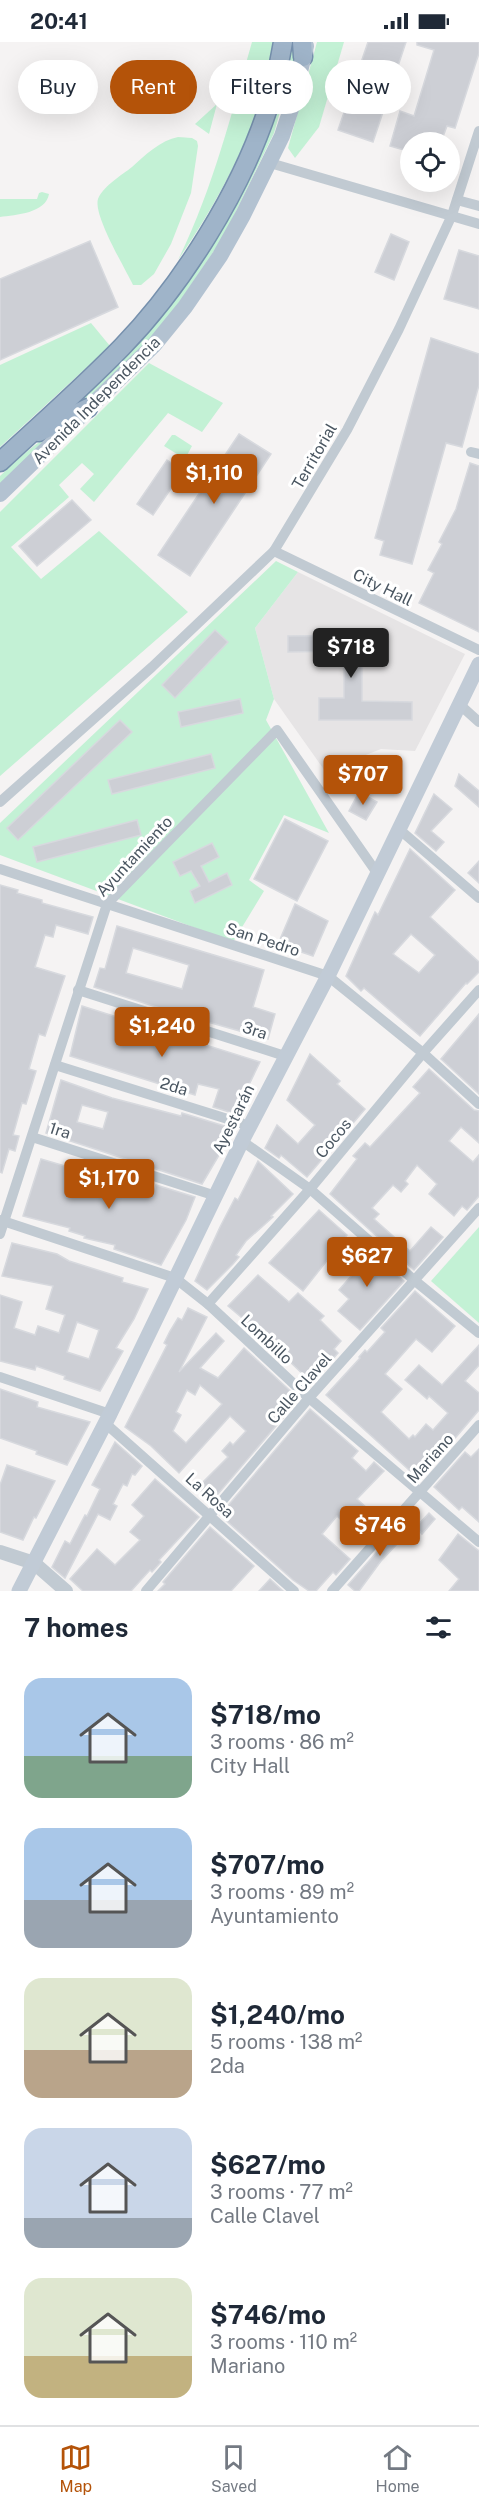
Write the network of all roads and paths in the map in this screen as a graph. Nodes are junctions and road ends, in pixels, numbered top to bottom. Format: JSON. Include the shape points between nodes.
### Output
{"nodes":[{"id":1,"x":283,"y":42,"type":"edge"},
{"id":2,"x":304,"y":47,"type":"edge"},
{"id":3,"x":479,"y":131,"type":"edge"},
{"id":4,"x":270,"y":163,"type":"junction"},
{"id":5,"x":457,"y":200,"type":"junction"},
{"id":6,"x":479,"y":206,"type":"edge"},
{"id":7,"x":452,"y":215,"type":"junction"},
{"id":8,"x":479,"y":224,"type":"edge"},
{"id":9,"x":88,"y":408,"type":"junction"},
{"id":10,"x":24,"y":440,"type":"junction"},
{"id":11,"x":0,"y":462,"type":"edge"},
{"id":12,"x":0,"y":494,"type":"edge"},
{"id":13,"x":274,"y":551,"type":"junction"},
{"id":14,"x":479,"y":651,"type":"edge"},
{"id":15,"x":479,"y":664,"type":"edge"},
{"id":16,"x":459,"y":704,"type":"junction"},
{"id":17,"x":479,"y":722,"type":"edge"},
{"id":18,"x":0,"y":802,"type":"edge"},
{"id":19,"x":400,"y":830,"type":"junction"},
{"id":20,"x":0,"y":869,"type":"edge"},
{"id":21,"x":377,"y":873,"type":"junction"},
{"id":22,"x":479,"y":898,"type":"edge"},
{"id":23,"x":107,"y":904,"type":"junction"},
{"id":24,"x":328,"y":976,"type":"junction"},
{"id":25,"x":78,"y":990,"type":"junction"},
{"id":26,"x":479,"y":990,"type":"edge"},
{"id":27,"x":423,"y":1053,"type":"junction"},
{"id":28,"x":285,"y":1056,"type":"junction"},
{"id":29,"x":55,"y":1065,"type":"junction"},
{"id":30,"x":479,"y":1104,"type":"edge"},
{"id":31,"x":250,"y":1126,"type":"junction"},
{"id":32,"x":32,"y":1137,"type":"junction"},
{"id":33,"x":242,"y":1141,"type":"junction"},
{"id":34,"x":310,"y":1189,"type":"junction"},
{"id":35,"x":216,"y":1196,"type":"junction"},
{"id":36,"x":479,"y":1208,"type":"edge"},
{"id":37,"x":2,"y":1220,"type":"edge"},
{"id":38,"x":0,"y":1234,"type":"edge"},
{"id":39,"x":175,"y":1278,"type":"junction"},
{"id":40,"x":414,"y":1280,"type":"junction"},
{"id":41,"x":208,"y":1304,"type":"junction"},
{"id":42,"x":479,"y":1333,"type":"edge"},
{"id":43,"x":0,"y":1377,"type":"edge"},
{"id":44,"x":309,"y":1398,"type":"junction"},
{"id":45,"x":107,"y":1419,"type":"junction"},
{"id":46,"x":479,"y":1425,"type":"edge"},
{"id":47,"x":420,"y":1492,"type":"junction"},
{"id":48,"x":210,"y":1516,"type":"junction"},
{"id":49,"x":479,"y":1542,"type":"edge"},
{"id":50,"x":0,"y":1552,"type":"edge"},
{"id":51,"x":34,"y":1563,"type":"junction"},
{"id":52,"x":19,"y":1591,"type":"edge"},
{"id":53,"x":66,"y":1591,"type":"edge"},
{"id":54,"x":146,"y":1591,"type":"edge"},
{"id":55,"x":294,"y":1591,"type":"edge"},
{"id":56,"x":332,"y":1591,"type":"edge"}],
"edges":[{"from":1,"to":10,"type":"highway","name":"Avenida Independencia","via":[[268,110],[204,242],[122,346]]},
{"from":2,"to":4,"type":"main road","name":"Avenida Independencia","via":[[292,106]]},
{"from":3,"to":5,"type":"street","name":"Territorial"},
{"from":4,"to":7,"type":"street"},
{"from":4,"to":9,"type":"main road","name":"Avenida Independencia","via":[[220,256],[185,307],[154,345]]},
{"from":5,"to":6,"type":"street"},
{"from":5,"to":7,"type":"street","name":"Territorial"},
{"from":7,"to":8,"type":"street"},
{"from":7,"to":13,"type":"street","name":"Territorial","via":[[347,430]]},
{"from":9,"to":10,"type":"highway"},
{"from":9,"to":12,"type":"main road","name":"Avenida Independencia"},
{"from":10,"to":11,"type":"highway","name":"Avenida Independencia"},
{"from":13,"to":14,"type":"street","name":"City Hall"},
{"from":13,"to":18,"type":"street","name":"Territorial","via":[[152,667]]},
{"from":15,"to":16,"type":"main road","name":"Ayestarán"},
{"from":16,"to":17,"type":"street"},
{"from":16,"to":19,"type":"main road","name":"Ayestarán"},
{"from":19,"to":21,"type":"main road","name":"Ayestarán"},
{"from":19,"to":22,"type":"street"},
{"from":20,"to":23,"type":"street","name":"San Pedro"},
{"from":21,"to":23,"type":"street","name":"Ayuntamiento","via":[[277,730]]},
{"from":21,"to":24,"type":"main road","name":"Ayestarán"},
{"from":23,"to":24,"type":"street","name":"San Pedro"},
{"from":23,"to":25,"type":"street","name":"Ayuntamiento"},
{"from":24,"to":27,"type":"street","name":"San Pedro"},
{"from":24,"to":28,"type":"main road","name":"Ayestarán"},
{"from":25,"to":28,"type":"street","name":"3ra"},
{"from":25,"to":29,"type":"street","name":"Ayuntamiento"},
{"from":26,"to":27,"type":"street","name":"Cocos"},
{"from":27,"to":30,"type":"street","name":"San Pedro"},
{"from":27,"to":34,"type":"street","name":"Cocos"},
{"from":28,"to":31,"type":"main road","name":"Ayestarán"},
{"from":29,"to":31,"type":"street","name":"2da"},
{"from":29,"to":32,"type":"street","name":"Ayuntamiento"},
{"from":31,"to":33,"type":"main road","name":"Ayestarán"},
{"from":32,"to":35,"type":"street","name":"1ra"},
{"from":32,"to":37,"type":"street","name":"Ayuntamiento"},
{"from":33,"to":34,"type":"street"},
{"from":33,"to":35,"type":"main road","name":"Ayestarán"},
{"from":34,"to":40,"type":"street"},
{"from":34,"to":41,"type":"street","name":"Cocos"},
{"from":35,"to":39,"type":"main road","name":"Ayestarán"},
{"from":36,"to":40,"type":"street","name":"Calle Clavel"},
{"from":37,"to":38,"type":"street","name":"Ayuntamiento"},
{"from":37,"to":39,"type":"street","name":"Lombillo"},
{"from":39,"to":41,"type":"street","name":"Lombillo"},
{"from":39,"to":45,"type":"main road","name":"Ayestarán"},
{"from":40,"to":42,"type":"street"},
{"from":40,"to":44,"type":"street","name":"Calle Clavel"},
{"from":41,"to":44,"type":"street","name":"Lombillo"},
{"from":43,"to":45,"type":"street","name":"La Rosa"},
{"from":44,"to":47,"type":"street","name":"Lombillo"},
{"from":44,"to":48,"type":"street","name":"Calle Clavel"},
{"from":45,"to":48,"type":"street","name":"La Rosa"},
{"from":45,"to":51,"type":"main road","name":"Ayestarán"},
{"from":46,"to":47,"type":"street","name":"Mariano"},
{"from":47,"to":49,"type":"street","name":"Lombillo"},
{"from":47,"to":56,"type":"street","name":"Mariano"},
{"from":48,"to":54,"type":"street","name":"Calle Clavel"},
{"from":48,"to":55,"type":"street","name":"La Rosa"},
{"from":50,"to":51,"type":"street"},
{"from":51,"to":52,"type":"main road","name":"Ayestarán"},
{"from":51,"to":53,"type":"street"}]}
